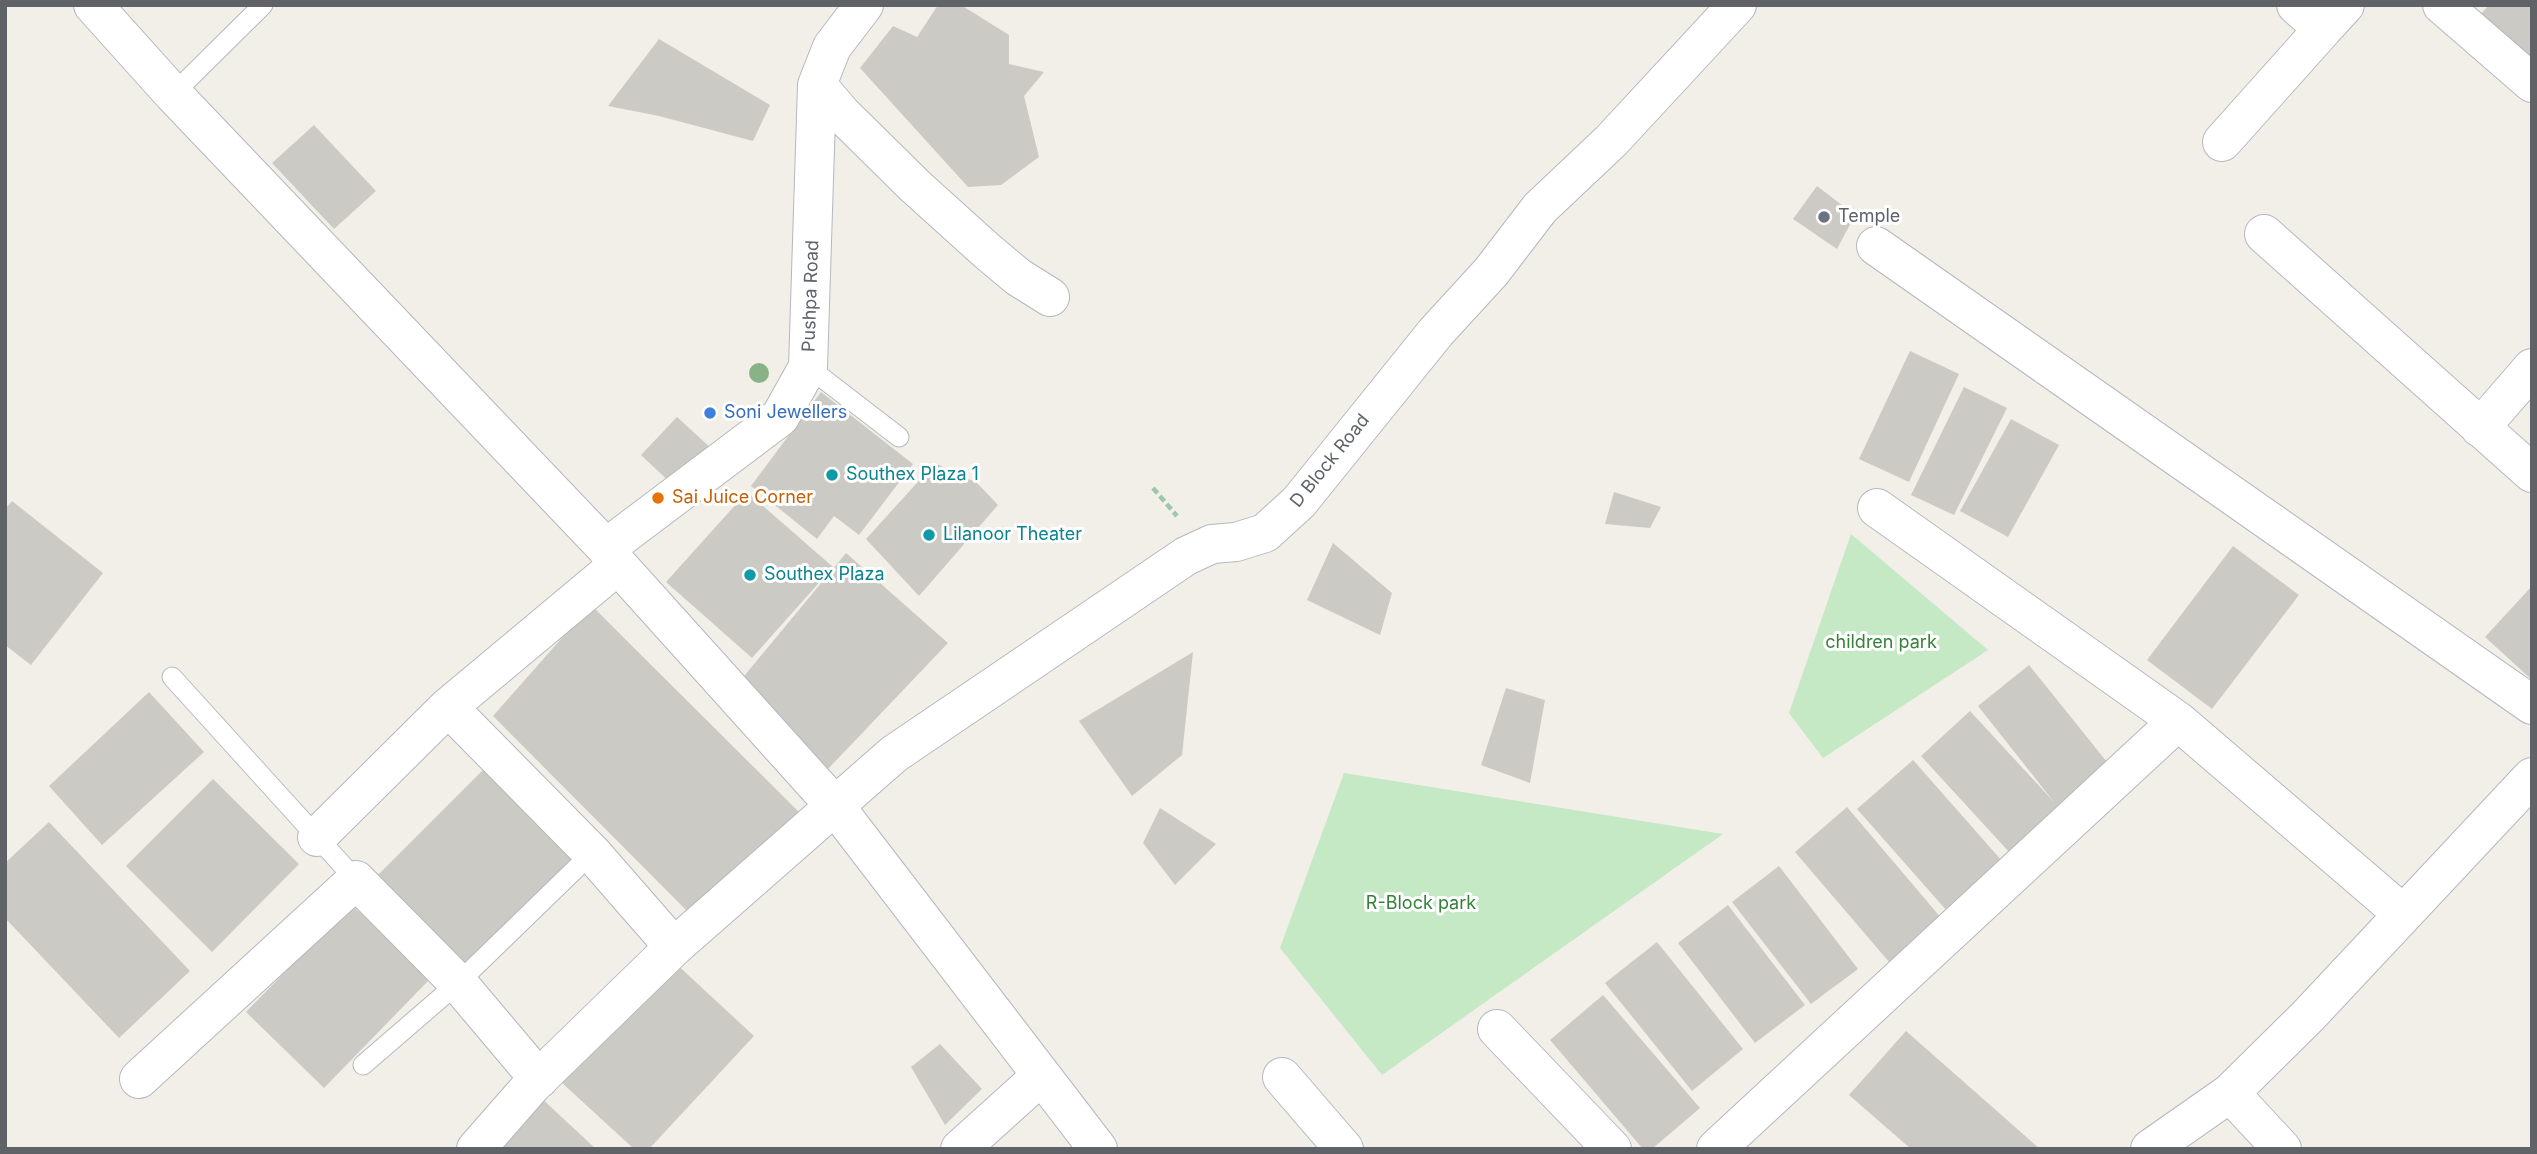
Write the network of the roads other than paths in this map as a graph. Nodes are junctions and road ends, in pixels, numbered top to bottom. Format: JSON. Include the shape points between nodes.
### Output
{"nodes":[{"id":1,"x":93,"y":5,"type":"edge"},
{"id":2,"x":263,"y":5,"type":"edge"},
{"id":3,"x":864,"y":5,"type":"edge"},
{"id":4,"x":1737,"y":5,"type":"edge"},
{"id":5,"x":2442,"y":5,"type":"edge"},
{"id":6,"x":2321,"y":13,"type":"edge"},
{"id":7,"x":2532,"y":83,"type":"edge"},
{"id":8,"x":817,"y":85,"type":"junction"},
{"id":9,"x":173,"y":94,"type":"junction"},
{"id":10,"x":2222,"y":142,"type":"dead end"},
{"id":11,"x":2264,"y":234,"type":"dead end"},
{"id":12,"x":1877,"y":246,"type":"dead end"},
{"id":13,"x":1050,"y":297,"type":"dead end"},
{"id":14,"x":808,"y":367,"type":"junction"},
{"id":15,"x":2532,"y":368,"type":"edge"},
{"id":16,"x":2480,"y":428,"type":"junction"},
{"id":17,"x":899,"y":436,"type":"dead end"},
{"id":18,"x":2532,"y":474,"type":"edge"},
{"id":19,"x":1877,"y":508,"type":"dead end"},
{"id":20,"x":612,"y":556,"type":"junction"},
{"id":21,"x":172,"y":677,"type":"dead end"},
{"id":22,"x":2532,"y":705,"type":"edge"},
{"id":23,"x":448,"y":707,"type":"junction"},
{"id":24,"x":2178,"y":721,"type":"junction"},
{"id":25,"x":2532,"y":777,"type":"edge"},
{"id":26,"x":835,"y":806,"type":"junction"},
{"id":27,"x":317,"y":837,"type":"junction"},
{"id":28,"x":592,"y":853,"type":"junction"},
{"id":29,"x":356,"y":880,"type":"junction"},
{"id":30,"x":2403,"y":914,"type":"junction"},
{"id":31,"x":674,"y":947,"type":"junction"},
{"id":32,"x":458,"y":983,"type":"junction"},
{"id":33,"x":1497,"y":1029,"type":"dead end"},
{"id":34,"x":363,"y":1065,"type":"dead end"},
{"id":35,"x":1041,"y":1076,"type":"junction"},
{"id":36,"x":1282,"y":1077,"type":"dead end"},
{"id":37,"x":139,"y":1079,"type":"dead end"},
{"id":38,"x":539,"y":1079,"type":"junction"},
{"id":39,"x":2230,"y":1093,"type":"junction"},
{"id":40,"x":476,"y":1149,"type":"edge"},
{"id":41,"x":960,"y":1149,"type":"edge"},
{"id":42,"x":1098,"y":1149,"type":"edge"},
{"id":43,"x":1344,"y":1149,"type":"edge"},
{"id":44,"x":1612,"y":1149,"type":"edge"},
{"id":45,"x":1716,"y":1149,"type":"edge"},
{"id":46,"x":2150,"y":1149,"type":"edge"},
{"id":47,"x":2282,"y":1149,"type":"edge"}],
"edges":[{"from":1,"to":9,"type":"street"},
{"from":2,"to":9,"type":"lane"},
{"from":3,"to":8,"type":"street","name":"Pushpa Road","via":[[832,47]]},
{"from":4,"to":26,"type":"street","name":"D Block Road","via":[[1631,121],[1539,208],[1299,502],[1265,533],[1212,544],[1186,556],[894,754]]},
{"from":5,"to":7,"type":"street"},
{"from":6,"to":10,"type":"street"},
{"from":8,"to":13,"type":"street","via":[[977,242]]},
{"from":8,"to":14,"type":"street","name":"Pushpa Road"},
{"from":9,"to":20,"type":"street"},
{"from":11,"to":16,"type":"street"},
{"from":12,"to":22,"type":"street"},
{"from":14,"to":17,"type":"lane"},
{"from":14,"to":20,"type":"street","name":"Pushpa Road","via":[[780,417]]},
{"from":15,"to":16,"type":"street"},
{"from":16,"to":18,"type":"street"},
{"from":19,"to":24,"type":"street"},
{"from":20,"to":23,"type":"street","name":"Pushpa Road"},
{"from":20,"to":26,"type":"street"},
{"from":21,"to":27,"type":"lane"},
{"from":23,"to":27,"type":"street","name":"Pushpa Road"},
{"from":23,"to":28,"type":"street"},
{"from":24,"to":30,"type":"street"},
{"from":24,"to":45,"type":"street"},
{"from":25,"to":30,"type":"street"},
{"from":26,"to":31,"type":"street","name":"D Block Road"},
{"from":26,"to":35,"type":"street"},
{"from":27,"to":29,"type":"lane"},
{"from":28,"to":31,"type":"street"},
{"from":28,"to":32,"type":"lane"},
{"from":29,"to":32,"type":"street"},
{"from":29,"to":37,"type":"street"},
{"from":30,"to":39,"type":"street"},
{"from":31,"to":38,"type":"street","name":"D Block Road"},
{"from":32,"to":34,"type":"lane"},
{"from":32,"to":38,"type":"street"},
{"from":33,"to":44,"type":"street"},
{"from":35,"to":41,"type":"street"},
{"from":35,"to":42,"type":"street"},
{"from":36,"to":43,"type":"street"},
{"from":38,"to":40,"type":"street","name":"D Block Road"},
{"from":39,"to":46,"type":"street"},
{"from":39,"to":47,"type":"street"}]}
